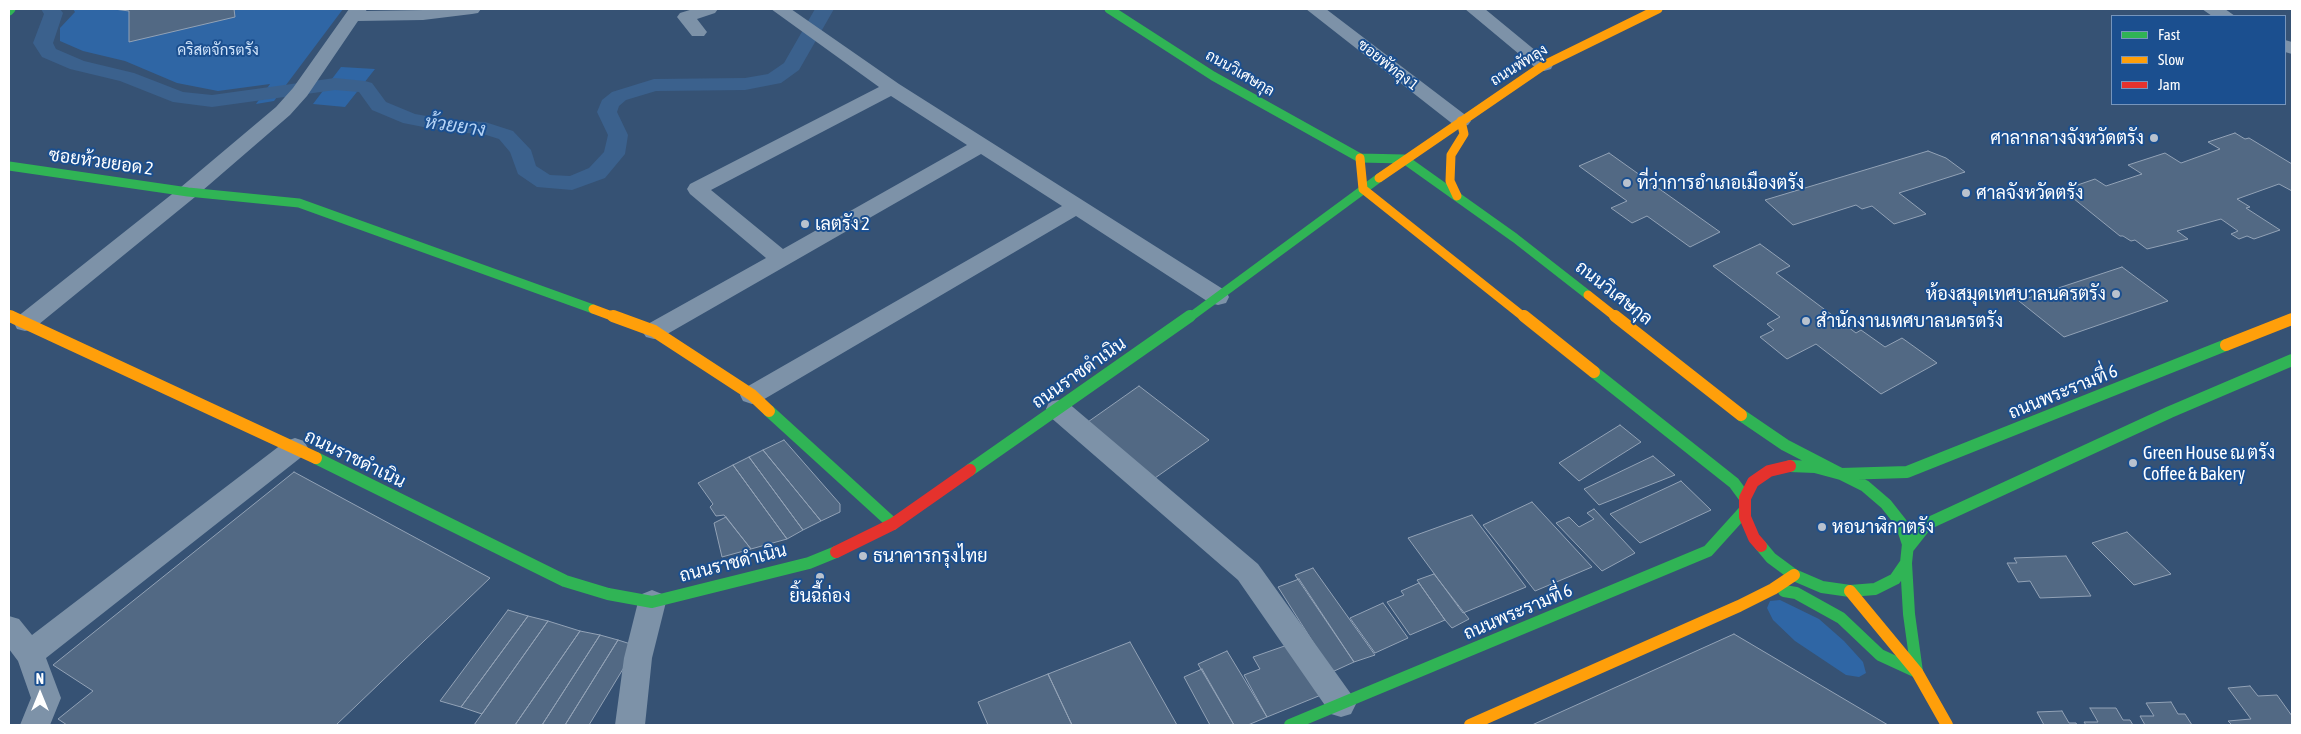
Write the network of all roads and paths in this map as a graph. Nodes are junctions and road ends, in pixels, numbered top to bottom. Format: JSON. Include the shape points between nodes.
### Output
{"nodes":[{"id":1,"x":472,"y":9,"type":"edge"},
{"id":2,"x":709,"y":9,"type":"edge"},
{"id":3,"x":780,"y":9,"type":"edge"},
{"id":4,"x":1109,"y":9,"type":"edge"},
{"id":5,"x":1315,"y":9,"type":"edge"},
{"id":6,"x":1474,"y":9,"type":"edge"},
{"id":7,"x":1658,"y":9,"type":"edge"},
{"id":8,"x":2211,"y":9,"type":"edge"},
{"id":9,"x":356,"y":12,"type":"edge"},
{"id":10,"x":2224,"y":15,"type":"edge"},
{"id":11,"x":698,"y":32,"type":"dead end"},
{"id":12,"x":1544,"y":65,"type":"junction"},
{"id":13,"x":892,"y":88,"type":"junction"},
{"id":14,"x":1461,"y":121,"type":"junction"},
{"id":15,"x":980,"y":146,"type":"junction"},
{"id":16,"x":1360,"y":158,"type":"junction"},
{"id":17,"x":1404,"y":159,"type":"junction"},
{"id":18,"x":9,"y":166,"type":"edge"},
{"id":19,"x":1363,"y":189,"type":"junction"},
{"id":20,"x":188,"y":192,"type":"junction"},
{"id":21,"x":1457,"y":196,"type":"junction"},
{"id":22,"x":1076,"y":206,"type":"junction"},
{"id":23,"x":780,"y":258,"type":"junction"},
{"id":24,"x":1218,"y":297,"type":"junction"},
{"id":25,"x":2292,"y":318,"type":"edge"},
{"id":26,"x":17,"y":320,"type":"edge"},
{"id":27,"x":654,"y":331,"type":"junction"},
{"id":28,"x":2292,"y":360,"type":"edge"},
{"id":29,"x":752,"y":395,"type":"junction"},
{"id":30,"x":1058,"y":409,"type":"junction"},
{"id":31,"x":294,"y":448,"type":"junction"},
{"id":32,"x":1841,"y":474,"type":"junction"},
{"id":33,"x":1745,"y":498,"type":"junction"},
{"id":34,"x":1745,"y":510,"type":"junction"},
{"id":35,"x":892,"y":524,"type":"junction"},
{"id":36,"x":1908,"y":548,"type":"junction"},
{"id":37,"x":1906,"y":563,"type":"junction"},
{"id":38,"x":1794,"y":575,"type":"junction"},
{"id":39,"x":1772,"y":589,"type":"junction"},
{"id":40,"x":1850,"y":591,"type":"junction"},
{"id":41,"x":652,"y":602,"type":"junction"},
{"id":42,"x":9,"y":628,"type":"edge"},
{"id":43,"x":30,"y":654,"type":"junction"},
{"id":44,"x":1917,"y":672,"type":"junction"},
{"id":45,"x":1340,"y":704,"type":"junction"},
{"id":46,"x":35,"y":725,"type":"edge"},
{"id":47,"x":630,"y":725,"type":"edge"},
{"id":48,"x":1290,"y":725,"type":"edge"},
{"id":49,"x":1470,"y":725,"type":"edge"},
{"id":50,"x":1947,"y":725,"type":"edge"}],
"edges":[{"from":1,"to":9,"type":"street","via":[[423,15]]},
{"from":2,"to":11,"type":"street","via":[[686,17]]},
{"from":3,"to":13,"type":"street"},
{"from":4,"to":16,"type":"main road","name":"ถนนวิเศษกุล","via":[[1213,76]]},
{"from":5,"to":14,"type":"street","name":"ซอยพัทลุง 1"},
{"from":6,"to":12,"type":"street"},
{"from":7,"to":12,"type":"main road","name":"ถนนพัทลุง"},
{"from":8,"to":10,"type":"street"},
{"from":9,"to":20,"type":"street","via":[[283,111]]},
{"from":12,"to":14,"type":"main road","name":"ถนนพัทลุง"},
{"from":13,"to":15,"type":"street"},
{"from":13,"to":23,"type":"street","via":[[697,189]]},
{"from":14,"to":17,"type":"main road","name":"ถนนพัทลุง"},
{"from":14,"to":21,"type":"main road","via":[[1464,134],[1451,155],[1450,181]]},
{"from":15,"to":22,"type":"street"},
{"from":15,"to":23,"type":"street"},
{"from":16,"to":17,"type":"main road","name":"ถนนวิเศษกุล"},
{"from":16,"to":19,"type":"main road"},
{"from":17,"to":19,"type":"main road","name":"ถนนราชดำเนิน"},
{"from":17,"to":21,"type":"main road","name":"ถนนวิเศษกุล"},
{"from":18,"to":20,"type":"main road","name":"ซอยห้วยยอด 2"},
{"from":19,"to":24,"type":"main road","name":"ถนนราชดำเนิน"},
{"from":19,"to":33,"type":"main road","via":[[1734,483]]},
{"from":20,"to":26,"type":"street"},
{"from":20,"to":27,"type":"main road","name":"ซอยห้วยยอด 2","via":[[298,203]]},
{"from":21,"to":32,"type":"main road","name":"ถนนวิเศษกุล","via":[[1742,416],[1785,445]]},
{"from":22,"to":24,"type":"street"},
{"from":22,"to":29,"type":"street"},
{"from":23,"to":27,"type":"street"},
{"from":24,"to":30,"type":"main road","name":"ถนนราชดำเนิน"},
{"from":25,"to":32,"type":"main road","name":"ถนนพระรามที่ 6","via":[[1907,472]]},
{"from":26,"to":31,"type":"main road","name":"ถนนราชดำเนิน"},
{"from":27,"to":29,"type":"main road","name":"ซอยห้วยยอด 2"},
{"from":28,"to":36,"type":"main road","via":[[2170,412],[1927,524]]},
{"from":29,"to":35,"type":"main road","name":"ซอยห้วยยอด 2"},
{"from":30,"to":35,"type":"main road","name":"ถนนราชดำเนิน"},
{"from":30,"to":45,"type":"street","via":[[1248,572]]},
{"from":31,"to":41,"type":"main road","name":"ถนนราชดำเนิน","via":[[565,581],[608,594]]},
{"from":31,"to":43,"type":"street"},
{"from":32,"to":33,"type":"main road","via":[[1815,467],[1769,471],[1753,482]]},
{"from":32,"to":36,"type":"main road","via":[[1866,486],[1886,504],[1901,523]]},
{"from":33,"to":34,"type":"main road"},
{"from":34,"to":38,"type":"main road","via":[[1754,538],[1771,558]]},
{"from":34,"to":45,"type":"main road","name":"ถนนพระรามที่ 6","via":[[1708,551]]},
{"from":35,"to":41,"type":"main road","name":"ถนนราชดำเนิน","via":[[862,542],[809,563]]},
{"from":36,"to":37,"type":"main road"},
{"from":37,"to":40,"type":"main road","via":[[1895,579],[1875,589]]},
{"from":37,"to":44,"type":"main road"},
{"from":38,"to":39,"type":"main road"},
{"from":38,"to":40,"type":"main road","via":[[1822,587]]},
{"from":39,"to":44,"type":"main road","via":[[1796,593],[1841,618],[1880,654]]},
{"from":39,"to":49,"type":"main road"},
{"from":40,"to":44,"type":"main road"},
{"from":41,"to":47,"type":"street","via":[[638,658]]},
{"from":42,"to":43,"type":"street"},
{"from":43,"to":46,"type":"street","via":[[46,698]]},
{"from":44,"to":50,"type":"main road"},
{"from":45,"to":48,"type":"main road","name":"ถนนพระรามที่ 6"}]}
